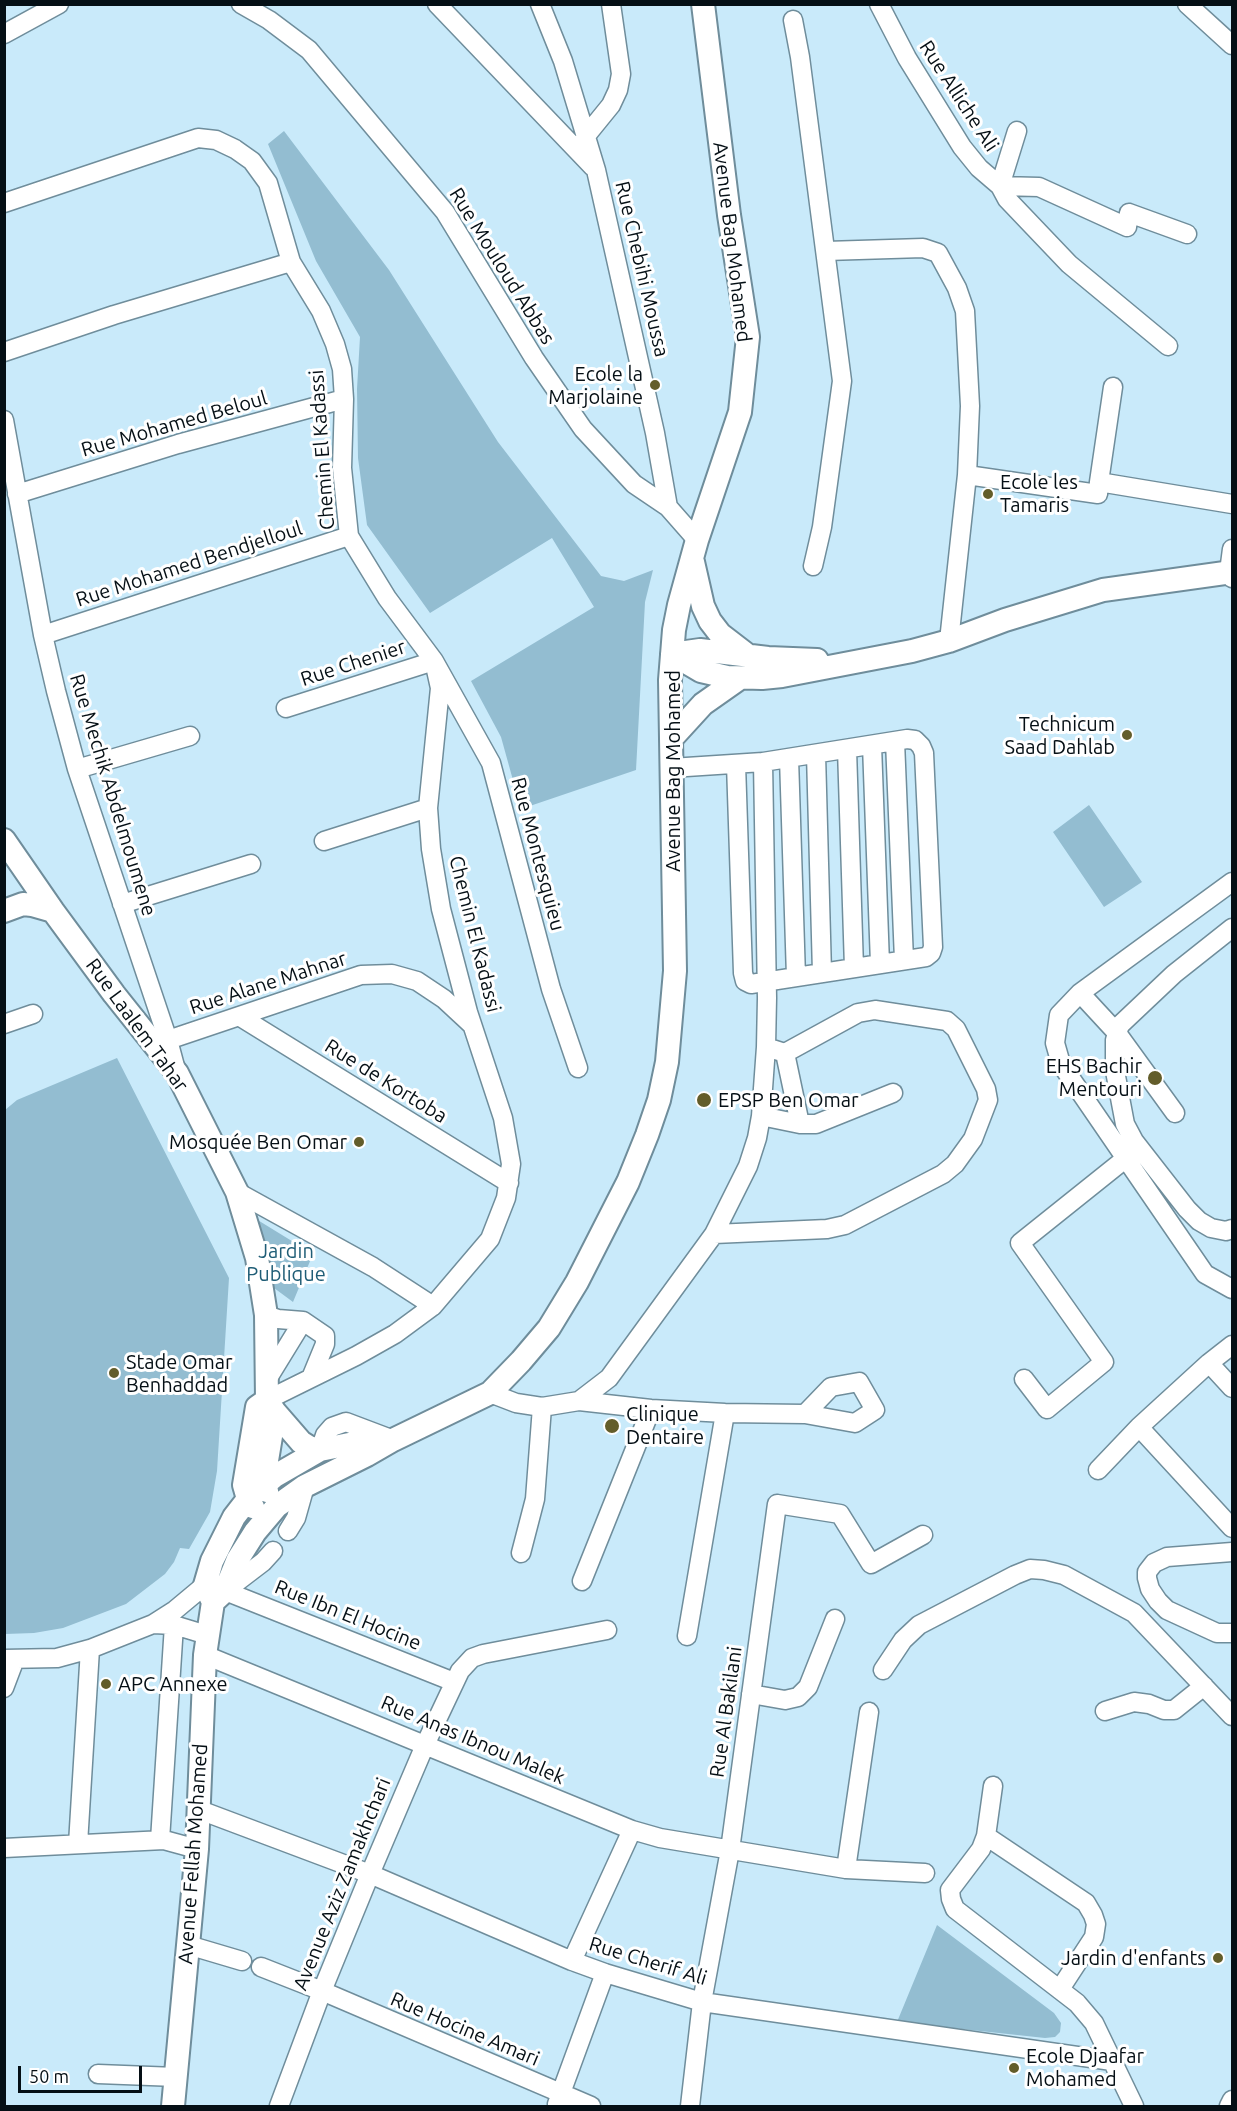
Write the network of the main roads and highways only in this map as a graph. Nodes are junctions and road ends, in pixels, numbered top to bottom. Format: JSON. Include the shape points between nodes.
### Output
{"nodes":[{"id":1,"x":703,"y":4,"type":"edge"},
{"id":2,"x":695,"y":549,"type":"junction"},
{"id":3,"x":1232,"y":574,"type":"edge"},
{"id":4,"x":672,"y":654,"type":"junction"},
{"id":5,"x":747,"y":655,"type":"junction"},
{"id":6,"x":869,"y":659,"type":"junction"},
{"id":7,"x":740,"y":678,"type":"junction"},
{"id":8,"x":671,"y":738,"type":"junction"},
{"id":9,"x":4,"y":840,"type":"edge"},
{"id":10,"x":4,"y":911,"type":"edge"},
{"id":11,"x":53,"y":911,"type":"junction"},
{"id":12,"x":270,"y":1397,"type":"junction"},
{"id":13,"x":393,"y":1440,"type":"junction"},
{"id":14,"x":320,"y":1450,"type":"junction"},
{"id":15,"x":256,"y":1492,"type":"junction"},
{"id":16,"x":270,"y":1514,"type":"junction"},
{"id":17,"x":215,"y":1593,"type":"junction"},
{"id":18,"x":173,"y":2106,"type":"edge"}],
"edges":[{"from":1,"to":2,"type":"main road","name":"Avenue Bag Mohamed","via":[[748,337],[740,412]]},
{"from":2,"to":4,"type":"main road","name":"Avenue Bag Mohamed","via":[[679,605]]},
{"from":2,"to":5,"type":"main road","via":[[703,606],[710,621]]},
{"from":3,"to":6,"type":"main road","via":[[1103,590],[949,641]]},
{"from":4,"to":5,"type":"main road","via":[[700,650]]},
{"from":4,"to":7,"type":"main road","via":[[701,671]]},
{"from":4,"to":8,"type":"main road","name":"Avenue Bag Mohamed"},
{"from":5,"to":6,"type":"main road","via":[[788,660]]},
{"from":6,"to":7,"type":"main road","via":[[782,676]]},
{"from":7,"to":8,"type":"main road","via":[[702,704]]},
{"from":8,"to":13,"type":"main road","name":"Avenue Bag Mohamed","via":[[675,971],[667,1062],[647,1135],[628,1182],[549,1328],[490,1394]]},
{"from":9,"to":11,"type":"main road","name":"Rue Laalem Tahar"},
{"from":10,"to":11,"type":"main road","via":[[32,904]]},
{"from":11,"to":12,"type":"main road","name":"Rue Laalem Tahar","via":[[177,1073],[237,1192],[257,1258],[266,1315]]},
{"from":12,"to":14,"type":"main road","via":[[301,1442]]},
{"from":12,"to":15,"type":"main road","via":[[257,1407],[244,1485]]},
{"from":13,"to":14,"type":"main road"},
{"from":13,"to":16,"type":"main road","name":"Avenue Bag Mohamed","via":[[305,1486]]},
{"from":14,"to":15,"type":"main road"},
{"from":15,"to":16,"type":"main road"},
{"from":15,"to":17,"type":"main road","via":[[234,1517],[218,1548]]},
{"from":16,"to":17,"type":"main road"},
{"from":17,"to":18,"type":"main road","name":"Avenue Fellah Mohamed","via":[[206,1645],[197,1849]]}]}
